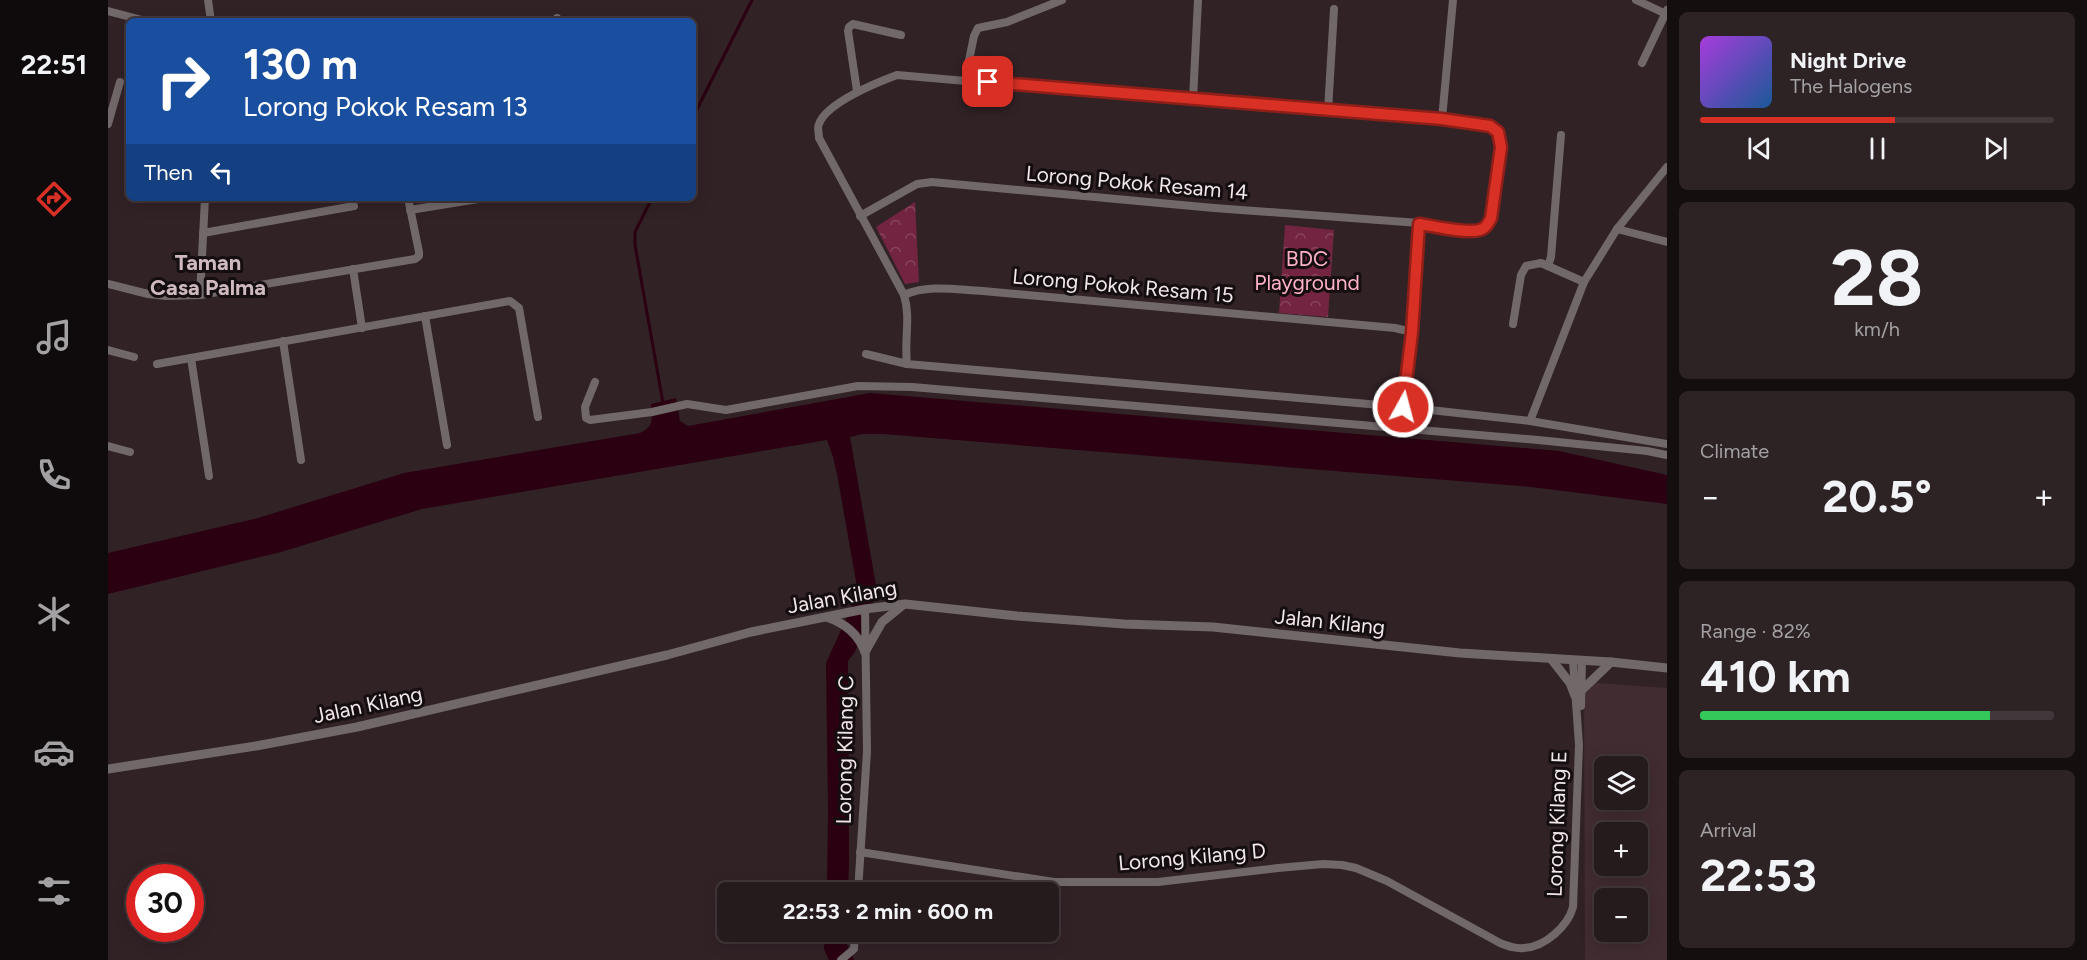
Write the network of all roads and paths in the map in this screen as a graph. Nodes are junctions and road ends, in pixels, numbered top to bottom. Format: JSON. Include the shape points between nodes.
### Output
{"nodes":[{"id":1,"x":208,"y":0,"type":"edge"},
{"id":2,"x":1062,"y":0,"type":"edge"},
{"id":3,"x":1198,"y":0,"type":"edge"},
{"id":4,"x":1453,"y":0,"type":"edge"},
{"id":5,"x":1636,"y":0,"type":"edge"},
{"id":6,"x":1334,"y":9,"type":"dead end"},
{"id":7,"x":108,"y":10,"type":"edge"},
{"id":8,"x":1666,"y":12,"type":"edge"},
{"id":9,"x":136,"y":18,"type":"edge"},
{"id":10,"x":211,"y":18,"type":"edge"},
{"id":11,"x":901,"y":35,"type":"dead end"},
{"id":12,"x":1642,"y":63,"type":"dead end"},
{"id":13,"x":965,"y":80,"type":"junction"},
{"id":14,"x":120,"y":82,"type":"dead end"},
{"id":15,"x":857,"y":91,"type":"junction"},
{"id":16,"x":1193,"y":99,"type":"junction"},
{"id":17,"x":1328,"y":111,"type":"junction"},
{"id":18,"x":1442,"y":119,"type":"junction"},
{"id":19,"x":108,"y":124,"type":"edge"},
{"id":20,"x":1561,"y":135,"type":"dead end"},
{"id":21,"x":1667,"y":166,"type":"edge"},
{"id":22,"x":205,"y":201,"type":"edge"},
{"id":23,"x":409,"y":201,"type":"edge"},
{"id":24,"x":466,"y":201,"type":"edge"},
{"id":25,"x":354,"y":206,"type":"dead end"},
{"id":26,"x":411,"y":210,"type":"junction"},
{"id":27,"x":860,"y":216,"type":"junction"},
{"id":28,"x":1419,"y":224,"type":"junction"},
{"id":29,"x":1617,"y":229,"type":"junction"},
{"id":30,"x":203,"y":233,"type":"junction"},
{"id":31,"x":1667,"y":242,"type":"edge"},
{"id":32,"x":1548,"y":266,"type":"junction"},
{"id":33,"x":352,"y":269,"type":"junction"},
{"id":34,"x":1584,"y":282,"type":"junction"},
{"id":35,"x":108,"y":284,"type":"edge"},
{"id":36,"x":200,"y":295,"type":"junction"},
{"id":37,"x":904,"y":295,"type":"junction"},
{"id":38,"x":425,"y":316,"type":"junction"},
{"id":39,"x":1513,"y":324,"type":"dead end"},
{"id":40,"x":362,"y":328,"type":"junction"},
{"id":41,"x":1412,"y":332,"type":"junction"},
{"id":42,"x":283,"y":341,"type":"junction"},
{"id":43,"x":108,"y":350,"type":"edge"},
{"id":44,"x":866,"y":354,"type":"dead end"},
{"id":45,"x":134,"y":357,"type":"dead end"},
{"id":46,"x":192,"y":358,"type":"junction"},
{"id":47,"x":157,"y":364,"type":"dead end"},
{"id":48,"x":907,"y":364,"type":"junction"},
{"id":49,"x":595,"y":382,"type":"dead end"},
{"id":50,"x":1403,"y":407,"type":"junction"},
{"id":51,"x":538,"y":417,"type":"dead end"},
{"id":52,"x":1530,"y":421,"type":"junction"},
{"id":53,"x":1667,"y":444,"type":"edge"},
{"id":54,"x":447,"y":445,"type":"dead end"},
{"id":55,"x":108,"y":446,"type":"edge"},
{"id":56,"x":130,"y":452,"type":"dead end"},
{"id":57,"x":1667,"y":456,"type":"edge"},
{"id":58,"x":300,"y":460,"type":"dead end"},
{"id":59,"x":209,"y":476,"type":"dead end"},
{"id":60,"x":905,"y":604,"type":"junction"},
{"id":61,"x":865,"y":609,"type":"junction"},
{"id":62,"x":825,"y":616,"type":"junction"},
{"id":63,"x":865,"y":652,"type":"junction"},
{"id":64,"x":1552,"y":660,"type":"junction"},
{"id":65,"x":1578,"y":661,"type":"junction"},
{"id":66,"x":1611,"y":662,"type":"junction"},
{"id":67,"x":1667,"y":668,"type":"edge"},
{"id":68,"x":1578,"y":693,"type":"junction"},
{"id":69,"x":108,"y":769,"type":"edge"},
{"id":70,"x":860,"y":852,"type":"junction"},
{"id":71,"x":858,"y":882,"type":"edge"},
{"id":72,"x":854,"y":942,"type":"edge"},
{"id":73,"x":1509,"y":946,"type":"joint"},
{"id":74,"x":841,"y":960,"type":"edge"}],
"edges":[{"from":1,"to":10,"type":"street"},
{"from":2,"to":13,"type":"street","via":[[1007,22],[978,28]]},
{"from":3,"to":16,"type":"street"},
{"from":4,"to":18,"type":"street"},
{"from":5,"to":8,"type":"street"},
{"from":6,"to":17,"type":"street"},
{"from":7,"to":9,"type":"street"},
{"from":8,"to":12,"type":"street"},
{"from":11,"to":15,"type":"street","via":[[853,24],[849,27]]},
{"from":13,"to":15,"type":"street","via":[[897,75]]},
{"from":13,"to":16,"type":"street"},
{"from":14,"to":19,"type":"street"},
{"from":15,"to":27,"type":"street","via":[[818,124],[819,138]]},
{"from":16,"to":17,"type":"street"},
{"from":17,"to":18,"type":"street"},
{"from":18,"to":28,"type":"street","name":"Lorong Pokok Resam 14","via":[[1490,126],[1498,132],[1501,147],[1491,218],[1481,231]]},
{"from":20,"to":32,"type":"street"},
{"from":21,"to":29,"type":"street"},
{"from":22,"to":30,"type":"street"},
{"from":23,"to":26,"type":"street"},
{"from":24,"to":26,"type":"street"},
{"from":25,"to":30,"type":"street"},
{"from":26,"to":33,"type":"street","via":[[419,256]]},
{"from":27,"to":28,"type":"street","name":"Lorong Pokok Resam 14","via":[[917,184],[932,182]]},
{"from":27,"to":37,"type":"street"},
{"from":28,"to":41,"type":"street"},
{"from":29,"to":31,"type":"street"},
{"from":29,"to":34,"type":"street"},
{"from":30,"to":36,"type":"street"},
{"from":32,"to":34,"type":"street"},
{"from":32,"to":39,"type":"street","via":[[1526,266],[1521,274]]},
{"from":33,"to":36,"type":"street"},
{"from":33,"to":40,"type":"street"},
{"from":34,"to":52,"type":"street"},
{"from":35,"to":36,"type":"street","via":[[148,294]]},
{"from":37,"to":41,"type":"street","name":"Lorong Pokok Resam 15","via":[[931,288],[983,291]]},
{"from":37,"to":48,"type":"street","via":[[908,314]]},
{"from":38,"to":40,"type":"street"},
{"from":38,"to":51,"type":"street","via":[[515,304],[519,308]]},
{"from":38,"to":54,"type":"street"},
{"from":40,"to":42,"type":"street"},
{"from":41,"to":50,"type":"street"},
{"from":42,"to":46,"type":"street"},
{"from":42,"to":58,"type":"street"},
{"from":43,"to":45,"type":"street"},
{"from":44,"to":48,"type":"street"},
{"from":46,"to":47,"type":"street"},
{"from":46,"to":59,"type":"street"},
{"from":48,"to":50,"type":"street"},
{"from":49,"to":57,"type":"street","via":[[585,407],[586,418],[590,420],[687,404],[726,410],[858,386],[912,387],[1538,440]]},
{"from":50,"to":52,"type":"street"},
{"from":52,"to":53,"type":"street"},
{"from":55,"to":56,"type":"street"},
{"from":60,"to":61,"type":"street","name":"Jalan Kilang"},
{"from":60,"to":63,"type":"street","via":[[882,622]]},
{"from":60,"to":64,"type":"street","name":"Jalan Kilang","via":[[1124,624],[1213,627]]},
{"from":61,"to":62,"type":"street","name":"Jalan Kilang"},
{"from":61,"to":63,"type":"street","name":"Lorong Kilang C"},
{"from":62,"to":63,"type":"street","via":[[850,629]]},
{"from":62,"to":69,"type":"street","name":"Jalan Kilang","via":[[357,727]]},
{"from":63,"to":70,"type":"street","name":"Lorong Kilang C","via":[[867,751]]},
{"from":64,"to":65,"type":"street","name":"Jalan Kilang"},
{"from":64,"to":68,"type":"street"},
{"from":65,"to":66,"type":"street","name":"Jalan Kilang"},
{"from":65,"to":68,"type":"street","name":"Lorong Kilang E"},
{"from":66,"to":67,"type":"street","name":"Jalan Kilang"},
{"from":66,"to":68,"type":"street"},
{"from":68,"to":73,"type":"street","name":"Lorong Kilang E","via":[[1578,806],[1571,915],[1562,928],[1542,942],[1526,949]]},
{"from":70,"to":71,"type":"street","name":"Lorong Kilang C"},
{"from":70,"to":73,"type":"street","name":"Lorong Kilang D","via":[[1054,882],[1158,882],[1342,865],[1387,880]]},
{"from":72,"to":74,"type":"street","via":[[854,949]]}]}
